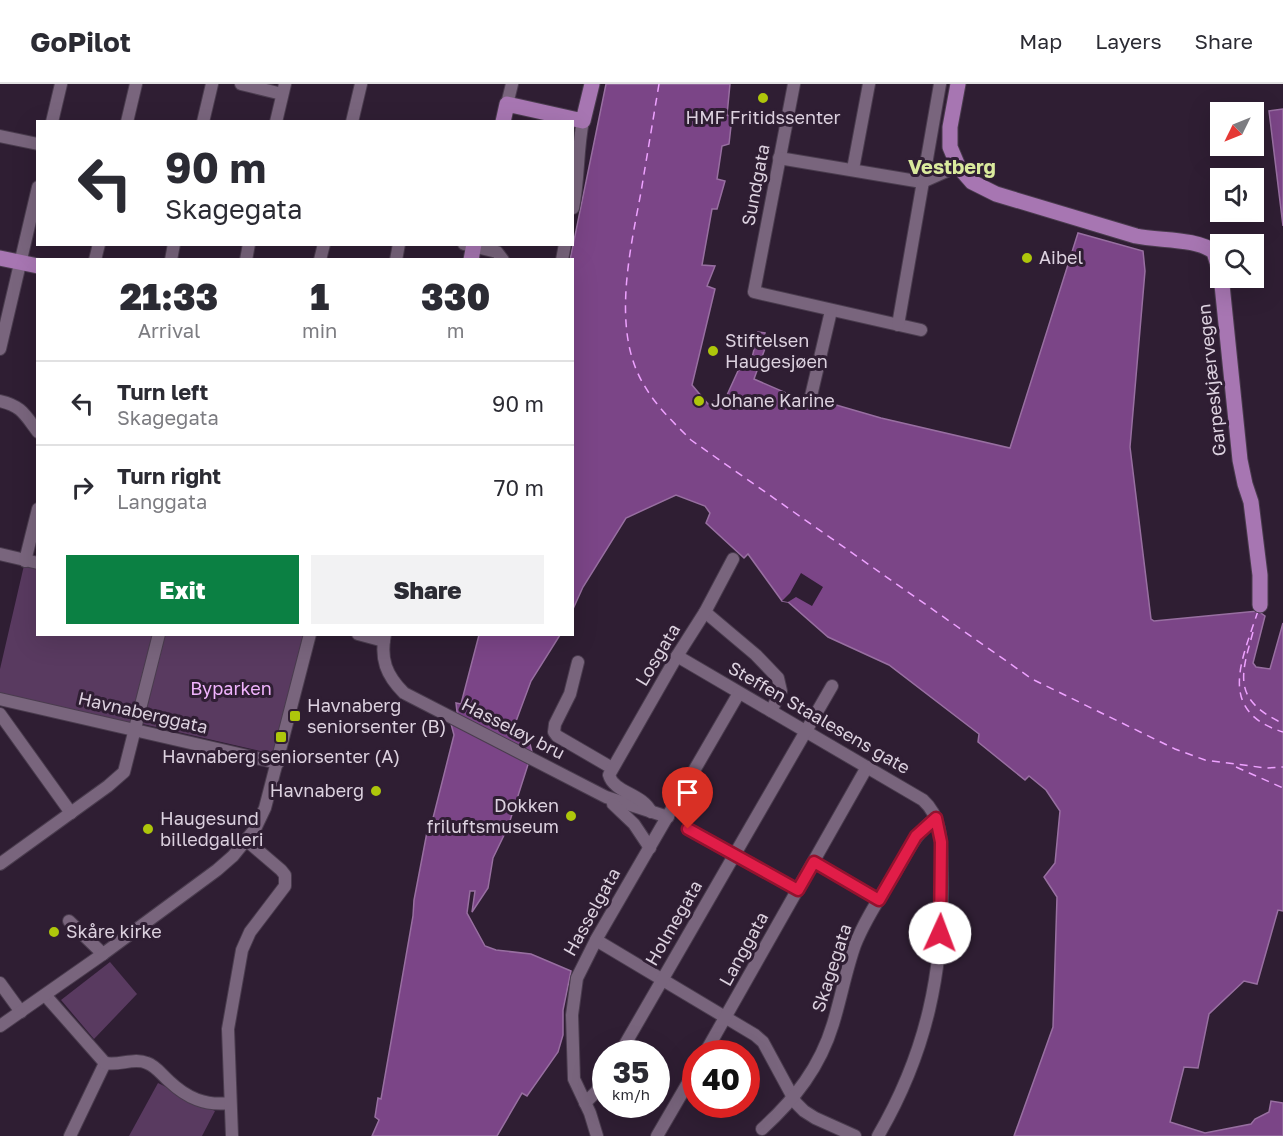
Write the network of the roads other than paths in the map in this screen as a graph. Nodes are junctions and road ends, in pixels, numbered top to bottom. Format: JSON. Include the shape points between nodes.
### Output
{"nodes":[{"id":1,"x":61,"y":84,"type":"edge"},
{"id":2,"x":136,"y":84,"type":"edge"},
{"id":3,"x":212,"y":84,"type":"edge"},
{"id":4,"x":241,"y":84,"type":"edge"},
{"id":5,"x":361,"y":84,"type":"edge"},
{"id":6,"x":512,"y":84,"type":"edge"},
{"id":7,"x":592,"y":84,"type":"edge"},
{"id":8,"x":794,"y":84,"type":"edge"},
{"id":9,"x":869,"y":84,"type":"edge"},
{"id":10,"x":939,"y":84,"type":"edge"},
{"id":11,"x":958,"y":84,"type":"edge"},
{"id":12,"x":283,"y":89,"type":"edge"},
{"id":13,"x":507,"y":104,"type":"junction"},
{"id":14,"x":52,"y":120,"type":"edge"},
{"id":15,"x":128,"y":120,"type":"edge"},
{"id":16,"x":203,"y":120,"type":"edge"},
{"id":17,"x":276,"y":120,"type":"edge"},
{"id":18,"x":352,"y":120,"type":"edge"},
{"id":19,"x":503,"y":120,"type":"edge"},
{"id":20,"x":583,"y":121,"type":"junction"},
{"id":21,"x":0,"y":136,"type":"edge"},
{"id":22,"x":36,"y":144,"type":"edge"},
{"id":23,"x":779,"y":158,"type":"junction"},
{"id":24,"x":958,"y":166,"type":"junction"},
{"id":25,"x":853,"y":169,"type":"junction"},
{"id":26,"x":922,"y":182,"type":"junction"},
{"id":27,"x":36,"y":195,"type":"edge"},
{"id":28,"x":574,"y":203,"type":"edge"},
{"id":29,"x":471,"y":249,"type":"edge"},
{"id":30,"x":0,"y":258,"type":"edge"},
{"id":31,"x":502,"y":258,"type":"edge"},
{"id":32,"x":20,"y":262,"type":"junction"},
{"id":33,"x":36,"y":266,"type":"edge"},
{"id":34,"x":831,"y":311,"type":"junction"},
{"id":35,"x":898,"y":325,"type":"junction"},
{"id":36,"x":921,"y":330,"type":"dead end"},
{"id":37,"x":0,"y":350,"type":"edge"},
{"id":38,"x":811,"y":396,"type":"dead end"},
{"id":39,"x":0,"y":401,"type":"edge"},
{"id":40,"x":36,"y":429,"type":"edge"},
{"id":41,"x":36,"y":524,"type":"edge"},
{"id":42,"x":0,"y":554,"type":"edge"},
{"id":43,"x":733,"y":559,"type":"dead end"},
{"id":44,"x":31,"y":562,"type":"edge"},
{"id":45,"x":1259,"y":608,"type":"dead end"},
{"id":46,"x":705,"y":612,"type":"junction"},
{"id":47,"x":158,"y":636,"type":"edge"},
{"id":48,"x":310,"y":636,"type":"edge"},
{"id":49,"x":385,"y":638,"type":"edge"},
{"id":50,"x":677,"y":656,"type":"junction"},
{"id":51,"x":578,"y":662,"type":"dead end"},
{"id":52,"x":832,"y":686,"type":"dead end"},
{"id":53,"x":739,"y":693,"type":"junction"},
{"id":54,"x":2,"y":701,"type":"edge"},
{"id":55,"x":771,"y":711,"type":"junction"},
{"id":56,"x":0,"y":714,"type":"edge"},
{"id":57,"x":135,"y":730,"type":"junction"},
{"id":58,"x":805,"y":731,"type":"junction"},
{"id":59,"x":278,"y":763,"type":"junction"},
{"id":60,"x":867,"y":767,"type":"junction"},
{"id":61,"x":612,"y":768,"type":"junction"},
{"id":62,"x":606,"y":798,"type":"junction"},
{"id":63,"x":651,"y":812,"type":"junction"},
{"id":64,"x":71,"y":813,"type":"junction"},
{"id":65,"x":668,"y":817,"type":"junction"},
{"id":66,"x":936,"y":818,"type":"junction"},
{"id":67,"x":688,"y":829,"type":"dead end"},
{"id":68,"x":246,"y":840,"type":"junction"},
{"id":69,"x":650,"y":848,"type":"junction"},
{"id":70,"x":735,"y":855,"type":"junction"},
{"id":71,"x":2,"y":857,"type":"edge"},
{"id":72,"x":814,"y":862,"type":"junction"},
{"id":73,"x":798,"y":890,"type":"junction"},
{"id":74,"x":879,"y":900,"type":"junction"},
{"id":75,"x":69,"y":921,"type":"dead end"},
{"id":76,"x":596,"y":940,"type":"junction"},
{"id":77,"x":103,"y":954,"type":"junction"},
{"id":78,"x":662,"y":980,"type":"junction"},
{"id":79,"x":0,"y":983,"type":"edge"},
{"id":80,"x":45,"y":995,"type":"junction"},
{"id":81,"x":21,"y":1012,"type":"junction"},
{"id":82,"x":726,"y":1017,"type":"junction"},
{"id":83,"x":0,"y":1026,"type":"edge"},
{"id":84,"x":627,"y":1040,"type":"edge"},
{"id":85,"x":713,"y":1040,"type":"edge"},
{"id":86,"x":105,"y":1063,"type":"junction"},
{"id":87,"x":682,"y":1093,"type":"edge"},
{"id":88,"x":592,"y":1096,"type":"edge"},
{"id":89,"x":794,"y":1097,"type":"junction"},
{"id":90,"x":230,"y":1103,"type":"junction"},
{"id":91,"x":585,"y":1103,"type":"junction"},
{"id":92,"x":762,"y":1128,"type":"dead end"},
{"id":93,"x":70,"y":1136,"type":"edge"},
{"id":94,"x":232,"y":1136,"type":"edge"},
{"id":95,"x":597,"y":1136,"type":"edge"},
{"id":96,"x":657,"y":1136,"type":"edge"},
{"id":97,"x":855,"y":1136,"type":"edge"},
{"id":98,"x":878,"y":1136,"type":"edge"}],
"edges":[{"from":1,"to":14,"type":"street"},
{"from":2,"to":15,"type":"street"},
{"from":3,"to":16,"type":"street"},
{"from":4,"to":12,"type":"street"},
{"from":5,"to":18,"type":"street"},
{"from":6,"to":13,"type":"street"},
{"from":7,"to":20,"type":"main road"},
{"from":8,"to":23,"type":"street","name":"Sundgata"},
{"from":9,"to":25,"type":"street"},
{"from":10,"to":26,"type":"street"},
{"from":11,"to":24,"type":"main road","name":"Garpeskjærvegen","via":[[949,138]]},
{"from":12,"to":17,"type":"street"},
{"from":13,"to":19,"type":"main road"},
{"from":13,"to":20,"type":"main road"},
{"from":20,"to":28,"type":"street"},
{"from":21,"to":22,"type":"street"},
{"from":23,"to":25,"type":"street"},
{"from":23,"to":34,"type":"street","name":"Sundgata","via":[[754,292]]},
{"from":24,"to":26,"type":"street"},
{"from":24,"to":45,"type":"main road","name":"Garpeskjærvegen","via":[[972,182],[996,194],[1136,236],[1199,243],[1214,252],[1222,287],[1242,469],[1251,502],[1260,575]]},
{"from":25,"to":26,"type":"street"},
{"from":26,"to":35,"type":"street"},
{"from":27,"to":32,"type":"street"},
{"from":29,"to":31,"type":"street","via":[[497,252]]},
{"from":30,"to":32,"type":"main road"},
{"from":32,"to":33,"type":"main road"},
{"from":32,"to":37,"type":"street"},
{"from":34,"to":35,"type":"street"},
{"from":34,"to":38,"type":"street"},
{"from":35,"to":36,"type":"street"},
{"from":39,"to":40,"type":"street","via":[[22,410]]},
{"from":41,"to":44,"type":"street"},
{"from":42,"to":44,"type":"street"},
{"from":43,"to":46,"type":"street","name":"Losgata"},
{"from":46,"to":50,"type":"street","name":"Losgata"},
{"from":46,"to":55,"type":"street","via":[[778,678],[781,691]]},
{"from":47,"to":57,"type":"street"},
{"from":48,"to":59,"type":"street"},
{"from":49,"to":62,"type":"street","name":"Hasseløy bru","via":[[385,664],[404,693]]},
{"from":50,"to":53,"type":"street","name":"Steffen Staalesens gate"},
{"from":50,"to":61,"type":"street","name":"Losgata"},
{"from":51,"to":61,"type":"street","via":[[554,732]]},
{"from":52,"to":58,"type":"street","name":"Holmegata"},
{"from":53,"to":55,"type":"street","name":"Steffen Staalesens gate"},
{"from":53,"to":65,"type":"street","name":"Hasselgata"},
{"from":54,"to":57,"type":"street","name":"Havnaberggata"},
{"from":55,"to":58,"type":"street","name":"Steffen Staalesens gate"},
{"from":56,"to":64,"type":"street"},
{"from":57,"to":59,"type":"street","name":"Havnaberggata"},
{"from":57,"to":64,"type":"street","via":[[124,772]]},
{"from":58,"to":60,"type":"street","name":"Steffen Staalesens gate"},
{"from":58,"to":70,"type":"street","name":"Holmegata"},
{"from":59,"to":68,"type":"street","via":[[265,808]]},
{"from":60,"to":66,"type":"street","name":"Steffen Staalesens gate","via":[[923,800]]},
{"from":60,"to":72,"type":"street","name":"Langgata"},
{"from":61,"to":63,"type":"street","via":[[610,780],[644,801]]},
{"from":62,"to":63,"type":"street"},
{"from":62,"to":69,"type":"street","via":[[634,824]]},
{"from":63,"to":65,"type":"street"},
{"from":64,"to":71,"type":"street"},
{"from":65,"to":69,"type":"street","name":"Hasselgata"},
{"from":66,"to":74,"type":"street","name":"Skagegata","via":[[916,836]]},
{"from":66,"to":98,"type":"street","via":[[942,886],[937,973],[920,1044]]},
{"from":67,"to":70,"type":"street"},
{"from":68,"to":77,"type":"street","via":[[217,870]]},
{"from":68,"to":90,"type":"street","via":[[281,870],[285,886],[249,932],[242,950],[228,1029]]},
{"from":69,"to":76,"type":"street","name":"Hasselgata"},
{"from":70,"to":73,"type":"street"},
{"from":70,"to":78,"type":"street","name":"Holmegata"},
{"from":72,"to":73,"type":"street","name":"Langgata"},
{"from":72,"to":74,"type":"street"},
{"from":73,"to":82,"type":"street","name":"Langgata"},
{"from":74,"to":89,"type":"street","name":"Skagegata","via":[[856,944],[821,1056]]},
{"from":75,"to":77,"type":"street"},
{"from":76,"to":78,"type":"street"},
{"from":76,"to":91,"type":"street","name":"Hasselgata","via":[[580,970],[573,998],[573,1072]]},
{"from":77,"to":80,"type":"street"},
{"from":78,"to":82,"type":"street"},
{"from":78,"to":84,"type":"street","name":"Holmegata"},
{"from":79,"to":81,"type":"street"},
{"from":80,"to":81,"type":"street"},
{"from":80,"to":86,"type":"street"},
{"from":81,"to":83,"type":"street"},
{"from":82,"to":85,"type":"street","name":"Langgata"},
{"from":82,"to":89,"type":"street","via":[[763,1042]]},
{"from":86,"to":90,"type":"street","via":[[146,1062],[177,1088],[202,1102]]},
{"from":86,"to":93,"type":"street"},
{"from":87,"to":96,"type":"street"},
{"from":88,"to":91,"type":"street"},
{"from":89,"to":92,"type":"street","name":"Skagegata"},
{"from":89,"to":97,"type":"street","via":[[804,1111]]},
{"from":90,"to":94,"type":"street"},
{"from":91,"to":95,"type":"street","name":"Hasselgata"}]}
